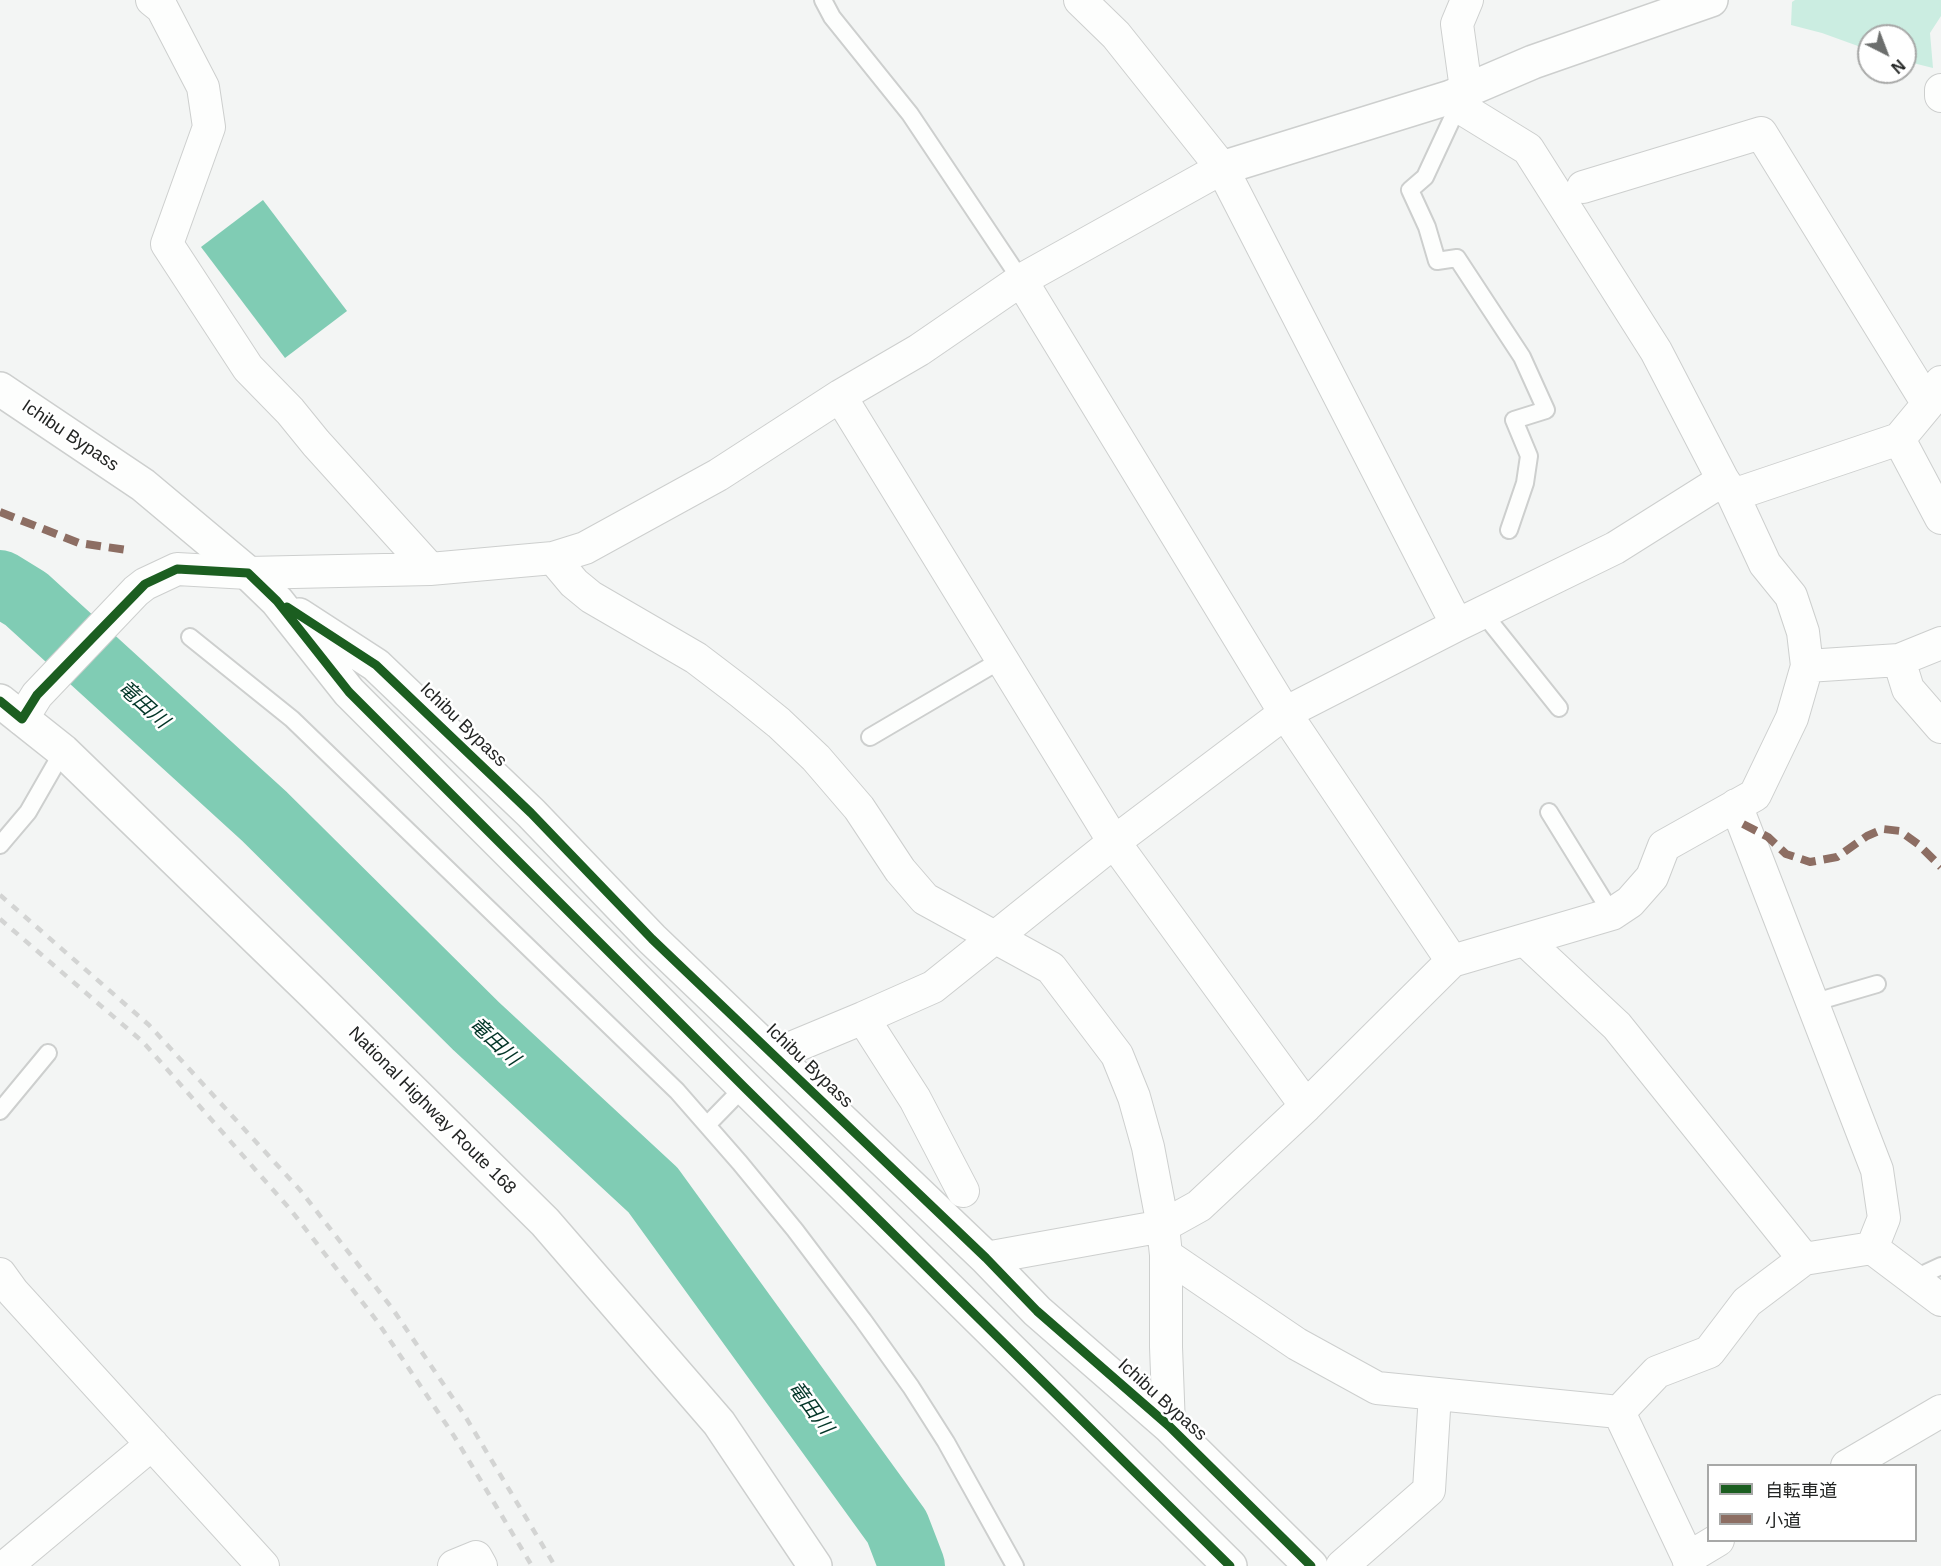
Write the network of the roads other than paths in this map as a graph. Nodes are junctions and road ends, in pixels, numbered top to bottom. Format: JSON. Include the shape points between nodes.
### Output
{"nodes":[{"id":1,"x":152,"y":0,"type":"edge"},
{"id":2,"x":823,"y":0,"type":"edge"},
{"id":3,"x":1080,"y":0,"type":"edge"},
{"id":4,"x":1467,"y":0,"type":"edge"},
{"id":5,"x":1711,"y":0,"type":"edge"},
{"id":6,"x":1941,"y":90,"type":"edge"},
{"id":7,"x":1941,"y":96,"type":"edge"},
{"id":8,"x":1458,"y":97,"type":"junction"},
{"id":9,"x":1222,"y":168,"type":"junction"},
{"id":10,"x":1583,"y":187,"type":"dead end"},
{"id":11,"x":1021,"y":280,"type":"junction"},
{"id":12,"x":0,"y":389,"type":"edge"},
{"id":13,"x":1934,"y":393,"type":"edge"},
{"id":14,"x":840,"y":396,"type":"junction"},
{"id":15,"x":1899,"y":439,"type":"junction"},
{"id":16,"x":1728,"y":487,"type":"junction"},
{"id":17,"x":1941,"y":518,"type":"edge"},
{"id":18,"x":1509,"y":530,"type":"dead end"},
{"id":19,"x":553,"y":558,"type":"junction"},
{"id":20,"x":430,"y":569,"type":"junction"},
{"id":21,"x":248,"y":573,"type":"junction"},
{"id":22,"x":277,"y":601,"type":"junction"},
{"id":23,"x":1470,"y":619,"type":"junction"},
{"id":24,"x":190,"y":637,"type":"dead end"},
{"id":25,"x":1941,"y":643,"type":"edge"},
{"id":26,"x":1001,"y":660,"type":"junction"},
{"id":27,"x":1899,"y":660,"type":"junction"},
{"id":28,"x":1807,"y":666,"type":"junction"},
{"id":29,"x":20,"y":705,"type":"edge"},
{"id":30,"x":1559,"y":708,"type":"dead end"},
{"id":31,"x":1285,"y":713,"type":"junction"},
{"id":32,"x":1941,"y":726,"type":"edge"},
{"id":33,"x":870,"y":737,"type":"dead end"},
{"id":34,"x":63,"y":751,"type":"junction"},
{"id":35,"x":1736,"y":805,"type":"junction"},
{"id":36,"x":1549,"y":812,"type":"dead end"},
{"id":37,"x":1114,"y":842,"type":"junction"},
{"id":38,"x":0,"y":845,"type":"edge"},
{"id":39,"x":1612,"y":914,"type":"junction"},
{"id":40,"x":995,"y":936,"type":"junction"},
{"id":41,"x":1525,"y":940,"type":"junction"},
{"id":42,"x":1452,"y":961,"type":"junction"},
{"id":43,"x":1877,"y":984,"type":"dead end"},
{"id":44,"x":1812,"y":1004,"type":"junction"},
{"id":45,"x":863,"y":1018,"type":"junction"},
{"id":46,"x":48,"y":1053,"type":"dead end"},
{"id":47,"x":774,"y":1055,"type":"junction"},
{"id":48,"x":744,"y":1087,"type":"junction"},
{"id":49,"x":1306,"y":1106,"type":"junction"},
{"id":50,"x":0,"y":1111,"type":"edge"},
{"id":51,"x":707,"y":1125,"type":"junction"},
{"id":52,"x":963,"y":1191,"type":"dead end"},
{"id":53,"x":1165,"y":1240,"type":"junction"},
{"id":54,"x":1872,"y":1248,"type":"junction"},
{"id":55,"x":986,"y":1258,"type":"junction"},
{"id":56,"x":1804,"y":1259,"type":"junction"},
{"id":57,"x":1941,"y":1266,"type":"edge"},
{"id":58,"x":1913,"y":1279,"type":"junction"},
{"id":59,"x":4,"y":1290,"type":"edge"},
{"id":60,"x":1941,"y":1300,"type":"edge"},
{"id":61,"x":1435,"y":1394,"type":"junction"},
{"id":62,"x":1941,"y":1411,"type":"edge"},
{"id":63,"x":1619,"y":1412,"type":"junction"},
{"id":64,"x":1169,"y":1426,"type":"junction"},
{"id":65,"x":152,"y":1444,"type":"junction"},
{"id":66,"x":1850,"y":1464,"type":"edge"},
{"id":67,"x":1715,"y":1542,"type":"edge"},
{"id":68,"x":1689,"y":1562,"type":"edge"},
{"id":69,"x":6,"y":1566,"type":"edge"},
{"id":70,"x":263,"y":1566,"type":"edge"},
{"id":71,"x":454,"y":1566,"type":"edge"},
{"id":72,"x":481,"y":1566,"type":"edge"},
{"id":73,"x":814,"y":1566,"type":"edge"},
{"id":74,"x":1015,"y":1566,"type":"edge"},
{"id":75,"x":1230,"y":1566,"type":"edge"},
{"id":76,"x":1311,"y":1566,"type":"edge"},
{"id":77,"x":1342,"y":1566,"type":"edge"}],
"edges":[{"from":1,"to":20,"type":"street","via":[[162,8],[203,87],[209,127],[167,244],[248,368]]},
{"from":2,"to":11,"type":"lane","via":[[832,17],[910,114]]},
{"from":3,"to":9,"type":"street","via":[[1116,35]]},
{"from":4,"to":8,"type":"street","via":[[1457,24]]},
{"from":5,"to":8,"type":"main road","via":[[1533,62]]},
{"from":6,"to":7,"type":"street"},
{"from":8,"to":9,"type":"main road"},
{"from":8,"to":16,"type":"street","via":[[1528,149],[1656,351]]},
{"from":8,"to":18,"type":"lane","via":[[1425,177],[1410,190],[1437,261],[1457,258],[1522,357],[1546,410],[1514,420],[1529,456],[1525,483]]},
{"from":9,"to":11,"type":"street"},
{"from":9,"to":23,"type":"street"},
{"from":10,"to":13,"type":"street","via":[[1761,133]]},
{"from":11,"to":14,"type":"street","via":[[918,350]]},
{"from":11,"to":31,"type":"street"},
{"from":12,"to":21,"type":"main road","name":"Ichibu Bypass","via":[[143,485]]},
{"from":13,"to":15,"type":"street"},
{"from":14,"to":19,"type":"street","via":[[718,475],[585,548]]},
{"from":14,"to":26,"type":"street"},
{"from":15,"to":16,"type":"street"},
{"from":15,"to":17,"type":"street"},
{"from":16,"to":23,"type":"street"},
{"from":16,"to":28,"type":"street","via":[[1765,564],[1791,596],[1803,632]]},
{"from":19,"to":20,"type":"street"},
{"from":19,"to":40,"type":"street","via":[[591,597],[696,658],[779,723],[859,808],[900,870],[925,899]]},
{"from":20,"to":21,"type":"street"},
{"from":21,"to":22,"type":"main road","name":"Ichibu Bypass"},
{"from":21,"to":29,"type":"street","via":[[177,569],[145,584]]},
{"from":22,"to":47,"type":"main road","name":"Ichibu Bypass","via":[[376,665]]},
{"from":22,"to":48,"type":"main road","name":"Ichibu Bypass","via":[[349,692]]},
{"from":23,"to":30,"type":"lane"},
{"from":23,"to":31,"type":"street"},
{"from":24,"to":51,"type":"lane","via":[[292,719],[677,1091]]},
{"from":25,"to":27,"type":"street"},
{"from":26,"to":33,"type":"lane"},
{"from":26,"to":37,"type":"street"},
{"from":27,"to":28,"type":"street"},
{"from":27,"to":32,"type":"street","via":[[1908,689]]},
{"from":28,"to":35,"type":"street","via":[[1792,718],[1755,795]]},
{"from":29,"to":34,"type":"main road","name":"National Highway Route 168"},
{"from":31,"to":37,"type":"street"},
{"from":31,"to":42,"type":"street"},
{"from":34,"to":38,"type":"lane","via":[[28,812]]},
{"from":34,"to":73,"type":"main road","name":"National Highway Route 168","via":[[545,1222],[719,1423]]},
{"from":35,"to":39,"type":"street","via":[[1664,846],[1652,877],[1630,902]]},
{"from":35,"to":44,"type":"street"},
{"from":36,"to":39,"type":"lane"},
{"from":37,"to":40,"type":"street"},
{"from":37,"to":49,"type":"street"},
{"from":39,"to":41,"type":"street"},
{"from":40,"to":45,"type":"street","via":[[933,987]]},
{"from":40,"to":53,"type":"street","via":[[1051,968],[1117,1055],[1148,1147]]},
{"from":41,"to":42,"type":"street"},
{"from":41,"to":56,"type":"street","via":[[1617,1026]]},
{"from":42,"to":49,"type":"street"},
{"from":43,"to":44,"type":"lane"},
{"from":44,"to":54,"type":"street","via":[[1877,1170],[1884,1218]]},
{"from":45,"to":47,"type":"street"},
{"from":45,"to":52,"type":"street","via":[[915,1099]]},
{"from":46,"to":50,"type":"lane"},
{"from":47,"to":55,"type":"main road","name":"Ichibu Bypass"},
{"from":48,"to":51,"type":"lane"},
{"from":48,"to":75,"type":"main road","name":"Ichibu Bypass"},
{"from":49,"to":53,"type":"street"},
{"from":51,"to":74,"type":"lane","via":[[795,1230],[904,1378]]},
{"from":53,"to":55,"type":"street"},
{"from":53,"to":61,"type":"street","via":[[1297,1344],[1377,1388]]},
{"from":53,"to":64,"type":"street"},
{"from":54,"to":56,"type":"street"},
{"from":54,"to":58,"type":"street"},
{"from":55,"to":64,"type":"main road","name":"Ichibu Bypass","via":[[1037,1311]]},
{"from":56,"to":63,"type":"street","via":[[1747,1302],[1709,1352],[1657,1372]]},
{"from":57,"to":58,"type":"lane"},
{"from":58,"to":60,"type":"street"},
{"from":59,"to":65,"type":"street"},
{"from":61,"to":63,"type":"street"},
{"from":61,"to":77,"type":"street","via":[[1429,1490]]},
{"from":62,"to":66,"type":"street"},
{"from":63,"to":68,"type":"street"},
{"from":64,"to":76,"type":"main road","name":"Ichibu Bypass"},
{"from":65,"to":69,"type":"street"},
{"from":65,"to":70,"type":"street"},
{"from":67,"to":68,"type":"street"},
{"from":71,"to":72,"type":"street","via":[[476,1557]]}]}
